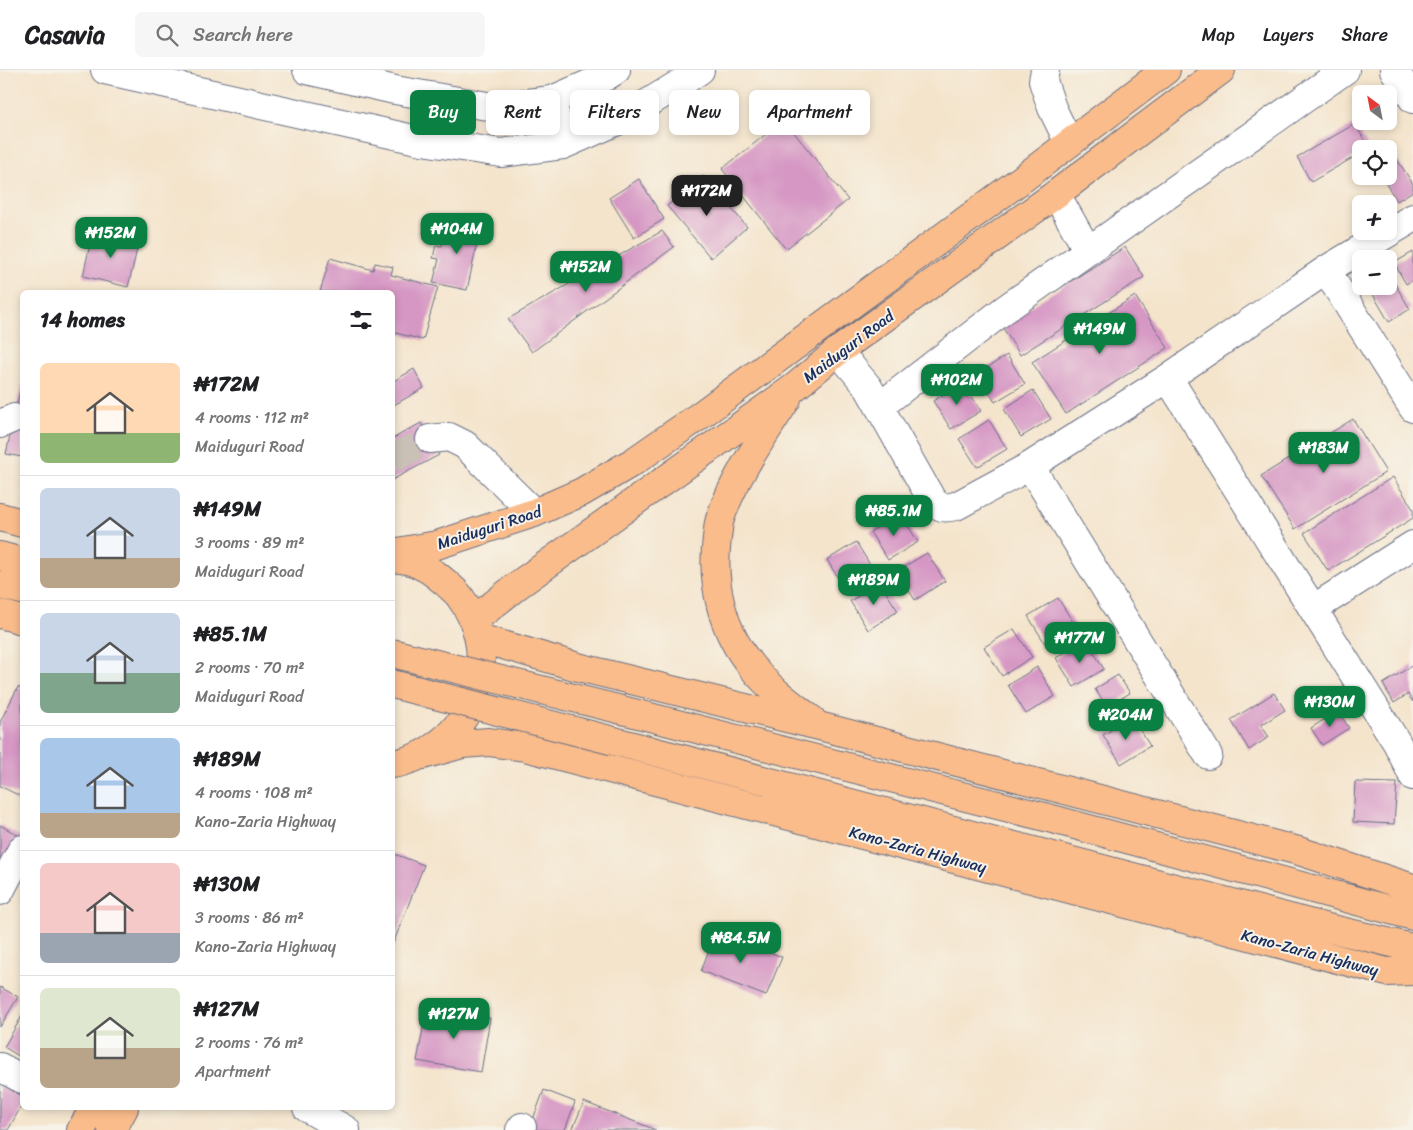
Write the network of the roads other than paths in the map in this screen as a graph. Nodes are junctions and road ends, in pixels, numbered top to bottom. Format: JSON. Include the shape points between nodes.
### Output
{"nodes":[{"id":1,"x":105,"y":70,"type":"edge"},
{"id":2,"x":307,"y":70,"type":"edge"},
{"id":3,"x":616,"y":70,"type":"edge"},
{"id":4,"x":700,"y":70,"type":"edge"},
{"id":5,"x":1045,"y":70,"type":"edge"},
{"id":6,"x":1166,"y":70,"type":"edge"},
{"id":7,"x":1221,"y":70,"type":"edge"},
{"id":8,"x":1344,"y":70,"type":"edge"},
{"id":9,"x":1394,"y":70,"type":"edge"},
{"id":10,"x":560,"y":97,"type":"edge"},
{"id":11,"x":1413,"y":99,"type":"edge"},
{"id":12,"x":486,"y":106,"type":"edge"},
{"id":13,"x":560,"y":135,"type":"edge"},
{"id":14,"x":1069,"y":143,"type":"junction"},
{"id":15,"x":562,"y":145,"type":"junction"},
{"id":16,"x":1056,"y":194,"type":"junction"},
{"id":17,"x":1413,"y":218,"type":"edge"},
{"id":18,"x":1088,"y":251,"type":"junction"},
{"id":19,"x":1326,"y":270,"type":"junction"},
{"id":20,"x":838,"y":351,"type":"junction"},
{"id":21,"x":1168,"y":378,"type":"junction"},
{"id":22,"x":795,"y":387,"type":"junction"},
{"id":23,"x":879,"y":407,"type":"junction"},
{"id":24,"x":1413,"y":408,"type":"edge"},
{"id":25,"x":430,"y":439,"type":"tunnel mouth"},
{"id":26,"x":1030,"y":466,"type":"junction"},
{"id":27,"x":534,"y":513,"type":"junction"},
{"id":28,"x":0,"y":517,"type":"edge"},
{"id":29,"x":20,"y":522,"type":"edge"},
{"id":30,"x":1413,"y":545,"type":"edge"},
{"id":31,"x":395,"y":552,"type":"edge"},
{"id":32,"x":0,"y":556,"type":"edge"},
{"id":33,"x":395,"y":558,"type":"edge"},
{"id":34,"x":20,"y":561,"type":"edge"},
{"id":35,"x":0,"y":585,"type":"edge"},
{"id":36,"x":20,"y":590,"type":"edge"},
{"id":37,"x":1313,"y":609,"type":"junction"},
{"id":38,"x":0,"y":614,"type":"edge"},
{"id":39,"x":20,"y":619,"type":"edge"},
{"id":40,"x":476,"y":629,"type":"junction"},
{"id":41,"x":395,"y":653,"type":"edge"},
{"id":42,"x":395,"y":685,"type":"edge"},
{"id":43,"x":819,"y":726,"type":"junction"},
{"id":44,"x":1405,"y":738,"type":"edge"},
{"id":45,"x":1208,"y":755,"type":"dead end"},
{"id":46,"x":403,"y":762,"type":"edge"},
{"id":47,"x":1413,"y":776,"type":"edge"},
{"id":48,"x":20,"y":853,"type":"edge"},
{"id":49,"x":1413,"y":888,"type":"edge"},
{"id":50,"x":0,"y":891,"type":"edge"},
{"id":51,"x":1413,"y":916,"type":"edge"},
{"id":52,"x":1413,"y":948,"type":"edge"},
{"id":53,"x":1413,"y":971,"type":"edge"},
{"id":54,"x":0,"y":1067,"type":"edge"},
{"id":55,"x":20,"y":1078,"type":"edge"},
{"id":56,"x":117,"y":1110,"type":"edge"},
{"id":57,"x":311,"y":1110,"type":"edge"},
{"id":58,"x":91,"y":1118,"type":"edge"},
{"id":59,"x":346,"y":1130,"type":"edge"}],
"edges":[{"from":1,"to":15,"type":"street","via":[[422,141],[501,153]]},
{"from":2,"to":12,"type":"street"},
{"from":3,"to":10,"type":"street"},
{"from":4,"to":15,"type":"street","via":[[622,119]]},
{"from":5,"to":14,"type":"street","via":[[1043,81]]},
{"from":6,"to":14,"type":"main road","name":"Maiduguri Road"},
{"from":7,"to":16,"type":"main road","name":"Maiduguri Road"},
{"from":8,"to":18,"type":"street"},
{"from":9,"to":11,"type":"street"},
{"from":13,"to":15,"type":"street"},
{"from":14,"to":27,"type":"main road","name":"Maiduguri Road","via":[[633,462],[582,492]]},
{"from":16,"to":18,"type":"street"},
{"from":16,"to":20,"type":"main road","name":"Maiduguri Road"},
{"from":17,"to":19,"type":"street"},
{"from":18,"to":23,"type":"street","via":[[1004,310]]},
{"from":19,"to":21,"type":"street"},
{"from":19,"to":24,"type":"street"},
{"from":20,"to":22,"type":"main road","name":"Maiduguri Road"},
{"from":20,"to":23,"type":"street","via":[[868,387]]},
{"from":21,"to":26,"type":"street"},
{"from":21,"to":37,"type":"street"},
{"from":22,"to":40,"type":"main road","name":"Maiduguri Road","via":[[518,585]]},
{"from":22,"to":43,"type":"main road","via":[[762,438],[720,520],[715,553],[716,581],[722,610],[734,640],[751,667],[770,687]]},
{"from":23,"to":26,"type":"street","via":[[932,500],[946,509]]},
{"from":25,"to":27,"type":"street","via":[[449,437],[465,445]]},
{"from":26,"to":45,"type":"street"},
{"from":27,"to":31,"type":"main road","name":"Maiduguri Road","via":[[437,545]]},
{"from":28,"to":29,"type":"main road"},
{"from":30,"to":37,"type":"street"},
{"from":32,"to":34,"type":"main road"},
{"from":33,"to":40,"type":"main road","via":[[408,560],[437,574],[460,596]]},
{"from":35,"to":36,"type":"main road"},
{"from":37,"to":44,"type":"street"},
{"from":38,"to":39,"type":"main road"},
{"from":40,"to":43,"type":"main road","via":[[578,668]]},
{"from":40,"to":46,"type":"main road","via":[[482,666],[476,693],[464,718],[446,739]]},
{"from":41,"to":51,"type":"main road","bridge":true,"via":[[1040,816]]},
{"from":42,"to":52,"type":"main road","bridge":true},
{"from":43,"to":49,"type":"main road","via":[[1299,851]]},
{"from":44,"to":47,"type":"street"},
{"from":46,"to":53,"type":"main road","name":"Kano-Zaria Highway","via":[[462,744],[489,742],[525,747],[1387,972]]},
{"from":48,"to":50,"type":"street"},
{"from":54,"to":55,"type":"street"},
{"from":56,"to":58,"type":"main road"},
{"from":57,"to":59,"type":"street"}]}
